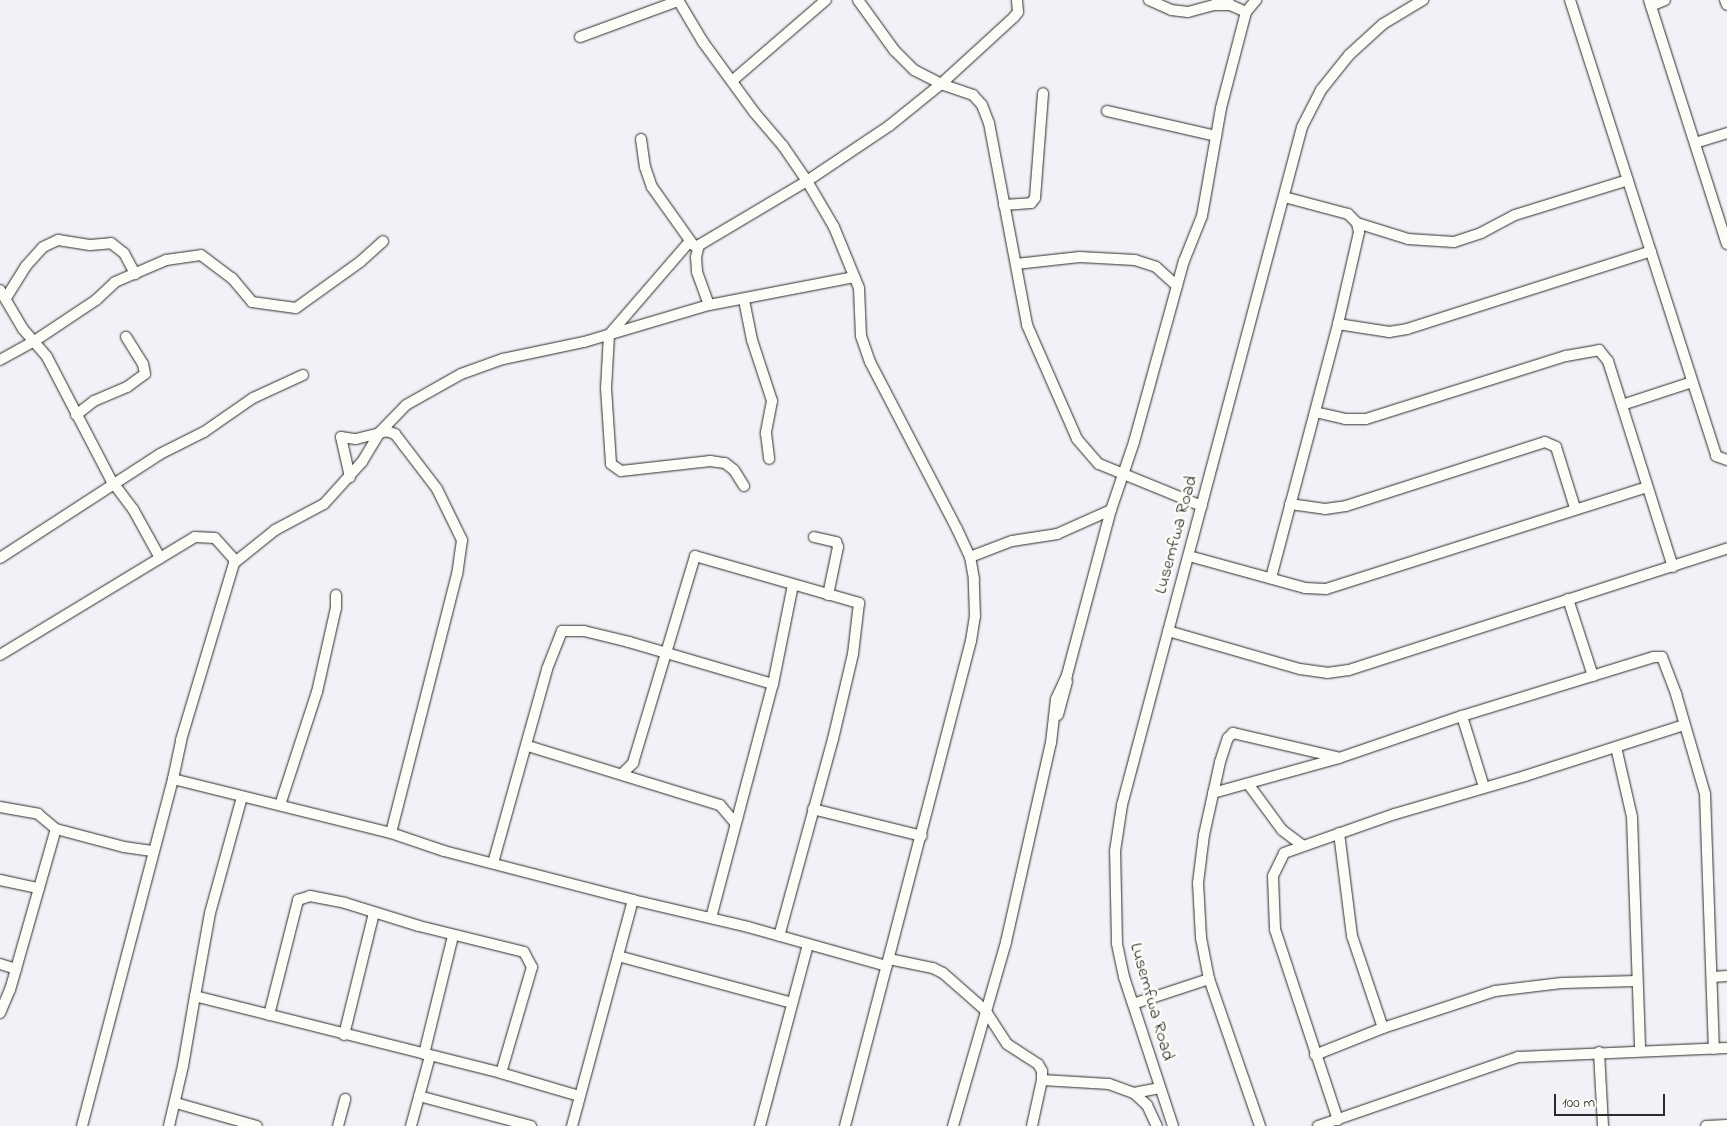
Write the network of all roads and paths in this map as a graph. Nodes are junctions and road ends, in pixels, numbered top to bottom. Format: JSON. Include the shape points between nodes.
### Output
{"nodes":[{"id":1,"x":678,"y":0,"type":"edge"},
{"id":2,"x":826,"y":0,"type":"edge"},
{"id":3,"x":858,"y":0,"type":"edge"},
{"id":4,"x":1017,"y":0,"type":"edge"},
{"id":5,"x":1149,"y":0,"type":"edge"},
{"id":6,"x":1256,"y":0,"type":"edge"},
{"id":7,"x":1423,"y":0,"type":"edge"},
{"id":8,"x":1570,"y":0,"type":"edge"},
{"id":9,"x":1665,"y":0,"type":"edge"},
{"id":10,"x":1725,"y":0,"type":"edge"},
{"id":11,"x":1229,"y":2,"type":"edge"},
{"id":12,"x":1650,"y":3,"type":"edge"},
{"id":13,"x":1727,"y":5,"type":"edge"},
{"id":14,"x":1246,"y":12,"type":"junction"},
{"id":15,"x":580,"y":37,"type":"dead end"},
{"id":16,"x":732,"y":80,"type":"junction"},
{"id":17,"x":941,"y":84,"type":"junction"},
{"id":18,"x":1043,"y":93,"type":"dead end"},
{"id":19,"x":1107,"y":111,"type":"dead end"},
{"id":20,"x":1727,"y":133,"type":"edge"},
{"id":21,"x":1216,"y":136,"type":"junction"},
{"id":22,"x":641,"y":139,"type":"dead end"},
{"id":23,"x":1695,"y":143,"type":"junction"},
{"id":24,"x":1628,"y":180,"type":"junction"},
{"id":25,"x":807,"y":182,"type":"junction"},
{"id":26,"x":1284,"y":197,"type":"junction"},
{"id":27,"x":1004,"y":206,"type":"junction"},
{"id":28,"x":1357,"y":223,"type":"junction"},
{"id":29,"x":690,"y":240,"type":"junction"},
{"id":30,"x":383,"y":241,"type":"dead end"},
{"id":31,"x":1727,"y":244,"type":"edge"},
{"id":32,"x":697,"y":250,"type":"junction"},
{"id":33,"x":1651,"y":251,"type":"junction"},
{"id":34,"x":1016,"y":264,"type":"junction"},
{"id":35,"x":136,"y":274,"type":"junction"},
{"id":36,"x":854,"y":277,"type":"junction"},
{"id":37,"x":1177,"y":286,"type":"junction"},
{"id":38,"x":3,"y":294,"type":"edge"},
{"id":39,"x":744,"y":300,"type":"junction"},
{"id":40,"x":709,"y":305,"type":"junction"},
{"id":41,"x":1338,"y":324,"type":"junction"},
{"id":42,"x":609,"y":335,"type":"junction"},
{"id":43,"x":126,"y":337,"type":"dead end"},
{"id":44,"x":33,"y":342,"type":"junction"},
{"id":45,"x":0,"y":360,"type":"edge"},
{"id":46,"x":303,"y":375,"type":"dead end"},
{"id":47,"x":1692,"y":382,"type":"junction"},
{"id":48,"x":1622,"y":405,"type":"junction"},
{"id":49,"x":1315,"y":412,"type":"junction"},
{"id":50,"x":76,"y":415,"type":"junction"},
{"id":51,"x":380,"y":432,"type":"junction"},
{"id":52,"x":769,"y":459,"type":"dead end"},
{"id":53,"x":1727,"y":460,"type":"edge"},
{"id":54,"x":1123,"y":473,"type":"junction"},
{"id":55,"x":350,"y":477,"type":"junction"},
{"id":56,"x":115,"y":485,"type":"junction"},
{"id":57,"x":744,"y":486,"type":"dead end"},
{"id":58,"x":1647,"y":487,"type":"junction"},
{"id":59,"x":1290,"y":504,"type":"junction"},
{"id":60,"x":1202,"y":506,"type":"junction"},
{"id":61,"x":1575,"y":508,"type":"junction"},
{"id":62,"x":1111,"y":510,"type":"junction"},
{"id":63,"x":814,"y":537,"type":"dead end"},
{"id":64,"x":1727,"y":549,"type":"edge"},
{"id":65,"x":1189,"y":556,"type":"junction"},
{"id":66,"x":970,"y":557,"type":"junction"},
{"id":67,"x":0,"y":558,"type":"edge"},
{"id":68,"x":160,"y":558,"type":"junction"},
{"id":69,"x":236,"y":560,"type":"junction"},
{"id":70,"x":1672,"y":567,"type":"junction"},
{"id":71,"x":1271,"y":578,"type":"junction"},
{"id":72,"x":793,"y":585,"type":"junction"},
{"id":73,"x":336,"y":595,"type":"dead end"},
{"id":74,"x":828,"y":595,"type":"junction"},
{"id":75,"x":1568,"y":599,"type":"junction"},
{"id":76,"x":1168,"y":631,"type":"junction"},
{"id":77,"x":666,"y":653,"type":"junction"},
{"id":78,"x":0,"y":655,"type":"edge"},
{"id":79,"x":1593,"y":676,"type":"junction"},
{"id":80,"x":772,"y":684,"type":"junction"},
{"id":81,"x":1462,"y":716,"type":"junction"},
{"id":82,"x":1684,"y":725,"type":"junction"},
{"id":83,"x":528,"y":746,"type":"junction"},
{"id":84,"x":1616,"y":747,"type":"junction"},
{"id":85,"x":1339,"y":758,"type":"junction"},
{"id":86,"x":633,"y":763,"type":"junction"},
{"id":87,"x":622,"y":774,"type":"junction"},
{"id":88,"x":173,"y":779,"type":"junction"},
{"id":89,"x":639,"y":780,"type":"junction"},
{"id":90,"x":1249,"y":785,"type":"junction"},
{"id":91,"x":1484,"y":788,"type":"junction"},
{"id":92,"x":1213,"y":793,"type":"junction"},
{"id":93,"x":242,"y":797,"type":"junction"},
{"id":94,"x":280,"y":805,"type":"junction"},
{"id":95,"x":0,"y":807,"type":"edge"},
{"id":96,"x":813,"y":809,"type":"junction"},
{"id":97,"x":735,"y":823,"type":"junction"},
{"id":98,"x":56,"y":829,"type":"junction"},
{"id":99,"x":391,"y":834,"type":"junction"},
{"id":100,"x":1339,"y":834,"type":"junction"},
{"id":101,"x":922,"y":836,"type":"junction"},
{"id":102,"x":1302,"y":845,"type":"junction"},
{"id":103,"x":154,"y":851,"type":"junction"},
{"id":104,"x":493,"y":863,"type":"junction"},
{"id":105,"x":0,"y":880,"type":"edge"},
{"id":106,"x":39,"y":888,"type":"junction"},
{"id":107,"x":633,"y":900,"type":"junction"},
{"id":108,"x":374,"y":913,"type":"junction"},
{"id":109,"x":711,"y":918,"type":"junction"},
{"id":110,"x":453,"y":936,"type":"junction"},
{"id":111,"x":779,"y":936,"type":"junction"},
{"id":112,"x":808,"y":944,"type":"junction"},
{"id":113,"x":618,"y":956,"type":"junction"},
{"id":114,"x":888,"y":963,"type":"junction"},
{"id":115,"x":0,"y":964,"type":"edge"},
{"id":116,"x":16,"y":969,"type":"junction"},
{"id":117,"x":1727,"y":976,"type":"edge"},
{"id":118,"x":1712,"y":977,"type":"junction"},
{"id":119,"x":1209,"y":979,"type":"junction"},
{"id":120,"x":1637,"y":981,"type":"junction"},
{"id":121,"x":195,"y":996,"type":"junction"},
{"id":122,"x":792,"y":1003,"type":"junction"},
{"id":123,"x":1133,"y":1004,"type":"junction"},
{"id":124,"x":985,"y":1010,"type":"junction"},
{"id":125,"x":0,"y":1013,"type":"edge"},
{"id":126,"x":269,"y":1015,"type":"junction"},
{"id":127,"x":1383,"y":1028,"type":"junction"},
{"id":128,"x":344,"y":1035,"type":"junction"},
{"id":129,"x":1727,"y":1048,"type":"edge"},
{"id":130,"x":1714,"y":1049,"type":"junction"},
{"id":131,"x":1640,"y":1050,"type":"junction"},
{"id":132,"x":1599,"y":1052,"type":"junction"},
{"id":133,"x":427,"y":1055,"type":"junction"},
{"id":134,"x":1314,"y":1055,"type":"junction"},
{"id":135,"x":501,"y":1073,"type":"junction"},
{"id":136,"x":1042,"y":1080,"type":"junction"},
{"id":137,"x":1159,"y":1088,"type":"junction"},
{"id":138,"x":1134,"y":1093,"type":"junction"},
{"id":139,"x":420,"y":1096,"type":"junction"},
{"id":140,"x":580,"y":1096,"type":"junction"},
{"id":141,"x":345,"y":1099,"type":"dead end"},
{"id":142,"x":176,"y":1103,"type":"junction"},
{"id":143,"x":1338,"y":1120,"type":"junction"},
{"id":144,"x":1727,"y":1125,"type":"edge"},
{"id":145,"x":82,"y":1126,"type":"edge"},
{"id":146,"x":169,"y":1126,"type":"edge"},
{"id":147,"x":254,"y":1126,"type":"edge"},
{"id":148,"x":338,"y":1126,"type":"edge"},
{"id":149,"x":411,"y":1126,"type":"edge"},
{"id":150,"x":531,"y":1126,"type":"edge"},
{"id":151,"x":572,"y":1126,"type":"edge"},
{"id":152,"x":760,"y":1126,"type":"edge"},
{"id":153,"x":845,"y":1126,"type":"edge"},
{"id":154,"x":953,"y":1126,"type":"edge"},
{"id":155,"x":1032,"y":1126,"type":"edge"},
{"id":156,"x":1157,"y":1126,"type":"edge"},
{"id":157,"x":1173,"y":1126,"type":"edge"},
{"id":158,"x":1260,"y":1126,"type":"edge"},
{"id":159,"x":1318,"y":1126,"type":"edge"},
{"id":160,"x":1603,"y":1126,"type":"edge"},
{"id":161,"x":1706,"y":1126,"type":"edge"}],
"edges":[{"from":1,"to":15,"type":"street"},
{"from":1,"to":16,"type":"street","via":[[703,42]]},
{"from":2,"to":16,"type":"street"},
{"from":3,"to":17,"type":"street","via":[[894,50],[914,70]]},
{"from":4,"to":17,"type":"street","via":[[1018,12],[1014,17]]},
{"from":5,"to":11,"type":"street","via":[[1171,10],[1188,12]]},
{"from":6,"to":14,"type":"street"},
{"from":7,"to":26,"type":"street","name":"Lusemfwa Road","via":[[1383,24],[1349,55],[1321,90],[1302,127]]},
{"from":8,"to":24,"type":"street"},
{"from":9,"to":12,"type":"street"},
{"from":10,"to":13,"type":"street"},
{"from":11,"to":14,"type":"street"},
{"from":12,"to":23,"type":"street"},
{"from":14,"to":21,"type":"street"},
{"from":16,"to":25,"type":"street"},
{"from":17,"to":25,"type":"street","via":[[889,126]]},
{"from":17,"to":27,"type":"street","via":[[973,95],[982,105],[996,152]]},
{"from":18,"to":27,"type":"street","via":[[1035,198],[1031,203]]},
{"from":19,"to":21,"type":"street"},
{"from":20,"to":23,"type":"street"},
{"from":21,"to":37,"type":"street","via":[[1202,216]]},
{"from":22,"to":29,"type":"street","via":[[652,187]]},
{"from":23,"to":31,"type":"street"},
{"from":24,"to":28,"type":"street","via":[[1515,215],[1454,242],[1408,240]]},
{"from":24,"to":33,"type":"street"},
{"from":25,"to":32,"type":"street","via":[[707,238]]},
{"from":25,"to":36,"type":"street","via":[[834,227]]},
{"from":26,"to":28,"type":"street","via":[[1348,214]]},
{"from":26,"to":60,"type":"street","name":"Lusemfwa Road"},
{"from":27,"to":34,"type":"street"},
{"from":28,"to":41,"type":"street","via":[[1358,246]]},
{"from":29,"to":32,"type":"street"},
{"from":29,"to":42,"type":"street"},
{"from":30,"to":35,"type":"street","via":[[360,262],[296,308],[252,302],[232,278],[201,255],[166,260]]},
{"from":32,"to":40,"type":"street","via":[[697,272]]},
{"from":33,"to":41,"type":"street","via":[[1407,330],[1389,332]]},
{"from":33,"to":47,"type":"street"},
{"from":34,"to":37,"type":"street","via":[[1080,257],[1135,260],[1156,266]]},
{"from":34,"to":54,"type":"street","via":[[1027,325],[1077,439],[1099,464]]},
{"from":35,"to":38,"type":"street","via":[[124,253],[111,243],[90,245],[58,240],[43,247]]},
{"from":35,"to":44,"type":"street","via":[[115,282],[98,298]]},
{"from":36,"to":39,"type":"street"},
{"from":36,"to":66,"type":"street","via":[[859,288],[861,336],[870,362]]},
{"from":37,"to":54,"type":"street"},
{"from":38,"to":44,"type":"street","via":[[11,312]]},
{"from":39,"to":40,"type":"street"},
{"from":39,"to":52,"type":"street","via":[[752,340],[772,401],[766,433]]},
{"from":40,"to":42,"type":"street"},
{"from":41,"to":49,"type":"street"},
{"from":42,"to":51,"type":"street","via":[[503,359],[461,374],[406,405]]},
{"from":42,"to":57,"type":"street","via":[[606,388],[611,464],[621,471],[710,461],[726,463]]},
{"from":43,"to":50,"type":"street","via":[[143,364],[145,374]]},
{"from":44,"to":45,"type":"street"},
{"from":44,"to":50,"type":"street","via":[[47,357]]},
{"from":46,"to":56,"type":"street","via":[[253,398]]},
{"from":47,"to":48,"type":"street"},
{"from":47,"to":53,"type":"street","via":[[1716,456],[1721,461]]},
{"from":48,"to":49,"type":"street","via":[[1608,361],[1595,350],[1566,356],[1366,419],[1345,419]]},
{"from":48,"to":58,"type":"street"},
{"from":49,"to":59,"type":"street"},
{"from":50,"to":56,"type":"street"},
{"from":51,"to":55,"type":"street"},
{"from":51,"to":55,"type":"street","via":[[356,439],[341,437]]},
{"from":51,"to":99,"type":"street","via":[[395,434],[406,446],[437,489],[462,540],[458,574]]},
{"from":54,"to":60,"type":"street"},
{"from":54,"to":62,"type":"street"},
{"from":55,"to":69,"type":"street","via":[[324,504],[275,530]]},
{"from":56,"to":67,"type":"street"},
{"from":56,"to":68,"type":"street","via":[[133,509]]},
{"from":58,"to":61,"type":"street"},
{"from":58,"to":70,"type":"street"},
{"from":59,"to":61,"type":"street","via":[[1325,509],[1346,506],[1545,442],[1556,447]]},
{"from":59,"to":71,"type":"street"},
{"from":60,"to":65,"type":"street","name":"Lusemfwa Road"},
{"from":61,"to":71,"type":"street","via":[[1339,586],[1316,590]]},
{"from":62,"to":66,"type":"street","via":[[1057,534],[1012,541]]},
{"from":62,"to":124,"type":"street","via":[[1067,675],[1056,698],[1054,723],[1006,942]]},
{"from":63,"to":74,"type":"street","via":[[836,542],[838,546]]},
{"from":64,"to":70,"type":"street"},
{"from":65,"to":71,"type":"street"},
{"from":65,"to":76,"type":"street","name":"Lusemfwa Road"},
{"from":66,"to":101,"type":"street","via":[[975,616],[971,641]]},
{"from":68,"to":69,"type":"street","via":[[202,535],[219,540]]},
{"from":68,"to":78,"type":"street"},
{"from":69,"to":88,"type":"street","via":[[227,579]]},
{"from":70,"to":75,"type":"street"},
{"from":72,"to":74,"type":"street"},
{"from":72,"to":77,"type":"street","via":[[695,556]]},
{"from":72,"to":80,"type":"street"},
{"from":73,"to":94,"type":"street","via":[[317,692]]},
{"from":74,"to":96,"type":"street","via":[[860,606],[853,654]]},
{"from":75,"to":76,"type":"street","via":[[1371,664],[1327,673],[1300,669]]},
{"from":75,"to":79,"type":"street"},
{"from":76,"to":123,"type":"street","name":"Lusemfwa Road","via":[[1122,805],[1115,851],[1117,943]]},
{"from":77,"to":80,"type":"street"},
{"from":77,"to":83,"type":"street","via":[[603,635],[562,630],[547,669]]},
{"from":77,"to":86,"type":"street"},
{"from":79,"to":81,"type":"street"},
{"from":79,"to":82,"type":"street","via":[[1662,657]]},
{"from":80,"to":97,"type":"street"},
{"from":81,"to":85,"type":"street"},
{"from":81,"to":91,"type":"street"},
{"from":82,"to":84,"type":"street"},
{"from":82,"to":118,"type":"street","via":[[1702,774],[1705,794]]},
{"from":83,"to":87,"type":"street"},
{"from":83,"to":104,"type":"street"},
{"from":84,"to":91,"type":"street"},
{"from":84,"to":120,"type":"street","via":[[1632,817]]},
{"from":85,"to":90,"type":"street"},
{"from":85,"to":92,"type":"street","via":[[1233,733],[1228,738]]},
{"from":86,"to":87,"type":"street"},
{"from":86,"to":89,"type":"street"},
{"from":87,"to":89,"type":"street"},
{"from":88,"to":93,"type":"street"},
{"from":88,"to":103,"type":"street"},
{"from":89,"to":97,"type":"street","via":[[720,804]]},
{"from":90,"to":92,"type":"street"},
{"from":90,"to":102,"type":"street","via":[[1282,830]]},
{"from":91,"to":100,"type":"street"},
{"from":92,"to":119,"type":"street","via":[[1198,883],[1201,938]]},
{"from":93,"to":94,"type":"street"},
{"from":93,"to":121,"type":"street","via":[[210,913]]},
{"from":94,"to":99,"type":"street"},
{"from":95,"to":98,"type":"street","via":[[38,814]]},
{"from":96,"to":101,"type":"street"},
{"from":96,"to":111,"type":"street"},
{"from":97,"to":109,"type":"street"},
{"from":98,"to":103,"type":"street","via":[[124,847]]},
{"from":98,"to":106,"type":"street"},
{"from":99,"to":104,"type":"street"},
{"from":100,"to":102,"type":"street"},
{"from":100,"to":127,"type":"street","via":[[1352,936]]},
{"from":101,"to":114,"type":"street"},
{"from":102,"to":134,"type":"street","via":[[1284,853],[1278,861],[1273,876],[1274,912],[1281,953]]},
{"from":103,"to":145,"type":"street"},
{"from":104,"to":107,"type":"street"},
{"from":105,"to":106,"type":"street"},
{"from":106,"to":116,"type":"street"},
{"from":107,"to":109,"type":"street"},
{"from":107,"to":113,"type":"street"},
{"from":108,"to":110,"type":"street"},
{"from":108,"to":126,"type":"street","via":[[310,896],[298,900]]},
{"from":108,"to":128,"type":"street"},
{"from":109,"to":111,"type":"street"},
{"from":110,"to":133,"type":"street"},
{"from":110,"to":135,"type":"street","via":[[514,948],[529,958],[532,967]]},
{"from":111,"to":112,"type":"street"},
{"from":112,"to":114,"type":"street"},
{"from":112,"to":122,"type":"street"},
{"from":113,"to":122,"type":"street"},
{"from":113,"to":140,"type":"street"},
{"from":114,"to":124,"type":"street","via":[[938,971]]},
{"from":114,"to":153,"type":"street"},
{"from":115,"to":116,"type":"street"},
{"from":116,"to":125,"type":"street"},
{"from":117,"to":118,"type":"street"},
{"from":118,"to":130,"type":"street"},
{"from":119,"to":123,"type":"street"},
{"from":119,"to":158,"type":"street"},
{"from":120,"to":127,"type":"street","via":[[1562,982],[1495,991]]},
{"from":120,"to":131,"type":"street"},
{"from":121,"to":126,"type":"street"},
{"from":121,"to":142,"type":"street"},
{"from":122,"to":152,"type":"street"},
{"from":123,"to":137,"type":"street","name":"Lusemfwa Road"},
{"from":124,"to":136,"type":"street","via":[[1007,1044],[1038,1064]]},
{"from":124,"to":154,"type":"street"},
{"from":126,"to":128,"type":"street"},
{"from":127,"to":134,"type":"street"},
{"from":128,"to":133,"type":"street"},
{"from":129,"to":130,"type":"street"},
{"from":130,"to":131,"type":"street"},
{"from":131,"to":132,"type":"street"},
{"from":132,"to":143,"type":"street","via":[[1518,1057]]},
{"from":132,"to":160,"type":"street"},
{"from":133,"to":135,"type":"street"},
{"from":133,"to":139,"type":"street"},
{"from":134,"to":143,"type":"street"},
{"from":135,"to":140,"type":"street"},
{"from":136,"to":138,"type":"street","via":[[1109,1084]]},
{"from":136,"to":155,"type":"street"},
{"from":137,"to":138,"type":"street"},
{"from":137,"to":157,"type":"street","name":"Lusemfwa Road"},
{"from":138,"to":156,"type":"street","via":[[1147,1105]]},
{"from":139,"to":149,"type":"street"},
{"from":139,"to":150,"type":"street"},
{"from":140,"to":151,"type":"street"},
{"from":141,"to":148,"type":"street"},
{"from":142,"to":146,"type":"street"},
{"from":142,"to":147,"type":"street"},
{"from":143,"to":159,"type":"street"},
{"from":144,"to":161,"type":"street"}]}
